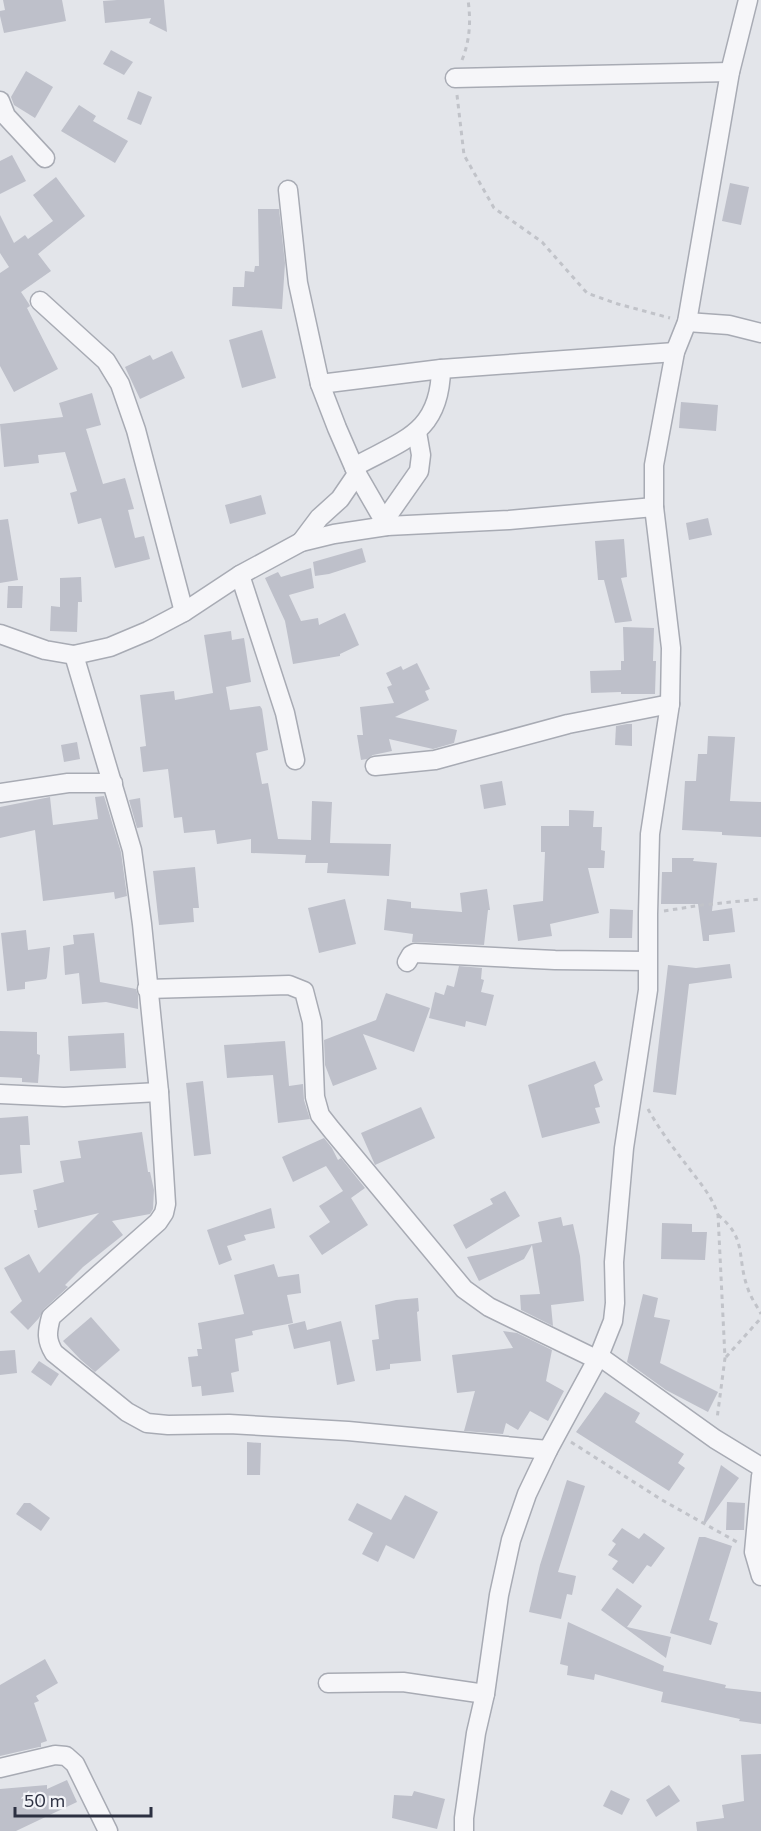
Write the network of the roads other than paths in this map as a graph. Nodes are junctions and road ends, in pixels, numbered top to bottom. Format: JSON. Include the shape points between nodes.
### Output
{"nodes":[{"id":1,"x":748,"y":0,"type":"edge"},
{"id":2,"x":730,"y":72,"type":"junction"},
{"id":3,"x":455,"y":78,"type":"road end"},
{"id":4,"x":0,"y":101,"type":"edge"},
{"id":5,"x":45,"y":159,"type":"dead end"},
{"id":6,"x":288,"y":190,"type":"dead end"},
{"id":7,"x":40,"y":301,"type":"dead end"},
{"id":8,"x":687,"y":322,"type":"junction"},
{"id":9,"x":761,"y":333,"type":"edge"},
{"id":10,"x":675,"y":352,"type":"junction"},
{"id":11,"x":441,"y":369,"type":"junction"},
{"id":12,"x":320,"y":384,"type":"junction"},
{"id":13,"x":417,"y":432,"type":"junction"},
{"id":14,"x":356,"y":471,"type":"junction"},
{"id":15,"x":654,"y":507,"type":"junction"},
{"id":16,"x":385,"y":523,"type":"junction"},
{"id":17,"x":301,"y":542,"type":"junction"},
{"id":18,"x":240,"y":575,"type":"junction"},
{"id":19,"x":184,"y":612,"type":"junction"},
{"id":20,"x":0,"y":634,"type":"edge"},
{"id":21,"x":74,"y":655,"type":"junction"},
{"id":22,"x":670,"y":704,"type":"junction"},
{"id":23,"x":295,"y":760,"type":"dead end"},
{"id":24,"x":375,"y":766,"type":"dead end"},
{"id":25,"x":112,"y":783,"type":"junction"},
{"id":26,"x":0,"y":793,"type":"edge"},
{"id":27,"x":647,"y":961,"type":"junction"},
{"id":28,"x":407,"y":962,"type":"dead end"},
{"id":29,"x":147,"y":989,"type":"junction"},
{"id":30,"x":159,"y":1092,"type":"junction"},
{"id":31,"x":0,"y":1094,"type":"edge"},
{"id":32,"x":599,"y":1358,"type":"junction"},
{"id":33,"x":552,"y":1442,"type":"junction"},
{"id":34,"x":761,"y":1467,"type":"edge"},
{"id":35,"x":761,"y":1476,"type":"edge"},
{"id":36,"x":761,"y":1576,"type":"edge"},
{"id":37,"x":328,"y":1683,"type":"dead end"},
{"id":38,"x":485,"y":1694,"type":"junction"},
{"id":39,"x":0,"y":1768,"type":"edge"},
{"id":40,"x":108,"y":1831,"type":"edge"},
{"id":41,"x":464,"y":1831,"type":"edge"}],
"edges":[{"from":1,"to":2,"type":"street"},
{"from":2,"to":3,"type":"street"},
{"from":2,"to":8,"type":"street"},
{"from":4,"to":5,"type":"street","via":[[6,116]]},
{"from":6,"to":12,"type":"street","via":[[298,284]]},
{"from":7,"to":19,"type":"street","via":[[106,361],[120,384]]},
{"from":8,"to":9,"type":"street","via":[[729,325]]},
{"from":8,"to":10,"type":"street"},
{"from":10,"to":11,"type":"street"},
{"from":10,"to":15,"type":"street","via":[[654,465]]},
{"from":11,"to":12,"type":"street"},
{"from":11,"to":13,"type":"street","via":[[435,408]]},
{"from":12,"to":14,"type":"street"},
{"from":13,"to":14,"type":"street"},
{"from":13,"to":16,"type":"street","via":[[419,471]]},
{"from":14,"to":16,"type":"street"},
{"from":14,"to":17,"type":"street","via":[[340,499]]},
{"from":15,"to":16,"type":"street","via":[[509,520]]},
{"from":15,"to":22,"type":"street","via":[[671,648]]},
{"from":16,"to":17,"type":"street"},
{"from":17,"to":18,"type":"street"},
{"from":18,"to":19,"type":"street"},
{"from":18,"to":23,"type":"street","via":[[285,713]]},
{"from":19,"to":21,"type":"street","via":[[110,647]]},
{"from":20,"to":21,"type":"street","via":[[45,650]]},
{"from":21,"to":25,"type":"street"},
{"from":22,"to":24,"type":"street","via":[[568,724],[435,760]]},
{"from":22,"to":27,"type":"street","via":[[650,834]]},
{"from":25,"to":26,"type":"street","via":[[68,783]]},
{"from":25,"to":29,"type":"street","via":[[132,849]]},
{"from":27,"to":28,"type":"street","via":[[415,953]]},
{"from":27,"to":32,"type":"street","via":[[648,990],[624,1148],[613,1321]]},
{"from":29,"to":30,"type":"street"},
{"from":29,"to":32,"type":"street","via":[[289,985],[304,992],[312,1022],[315,1097],[320,1115],[331,1129],[464,1289],[489,1307]]},
{"from":30,"to":31,"type":"street"},
{"from":30,"to":33,"type":"street","via":[[164,1213],[51,1317],[47,1341],[54,1353],[147,1423]]},
{"from":32,"to":33,"type":"street"},
{"from":32,"to":34,"type":"street"},
{"from":33,"to":38,"type":"street","via":[[527,1494],[512,1540],[499,1595]]},
{"from":35,"to":36,"type":"street","via":[[754,1552]]},
{"from":37,"to":38,"type":"street","via":[[403,1682]]},
{"from":38,"to":41,"type":"street"},
{"from":39,"to":40,"type":"street","via":[[66,1756],[75,1764]]}]}
